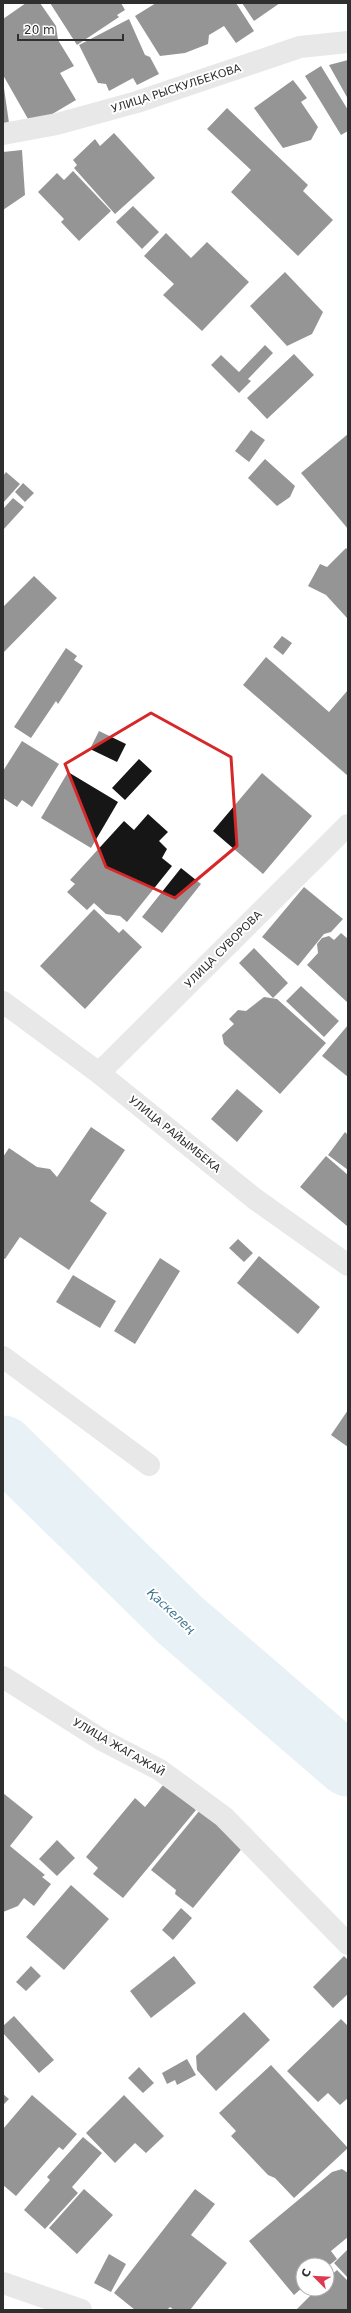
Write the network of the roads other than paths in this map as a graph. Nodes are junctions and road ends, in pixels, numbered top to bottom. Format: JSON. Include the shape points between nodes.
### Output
{"nodes":[{"id":1,"x":348,"y":42,"type":"edge"},
{"id":2,"x":3,"y":134,"type":"edge"},
{"id":3,"x":348,"y":825,"type":"edge"},
{"id":4,"x":3,"y":1002,"type":"edge"},
{"id":5,"x":99,"y":1073,"type":"junction"},
{"id":6,"x":348,"y":1266,"type":"edge"},
{"id":7,"x":3,"y":1357,"type":"edge"},
{"id":8,"x":149,"y":1465,"type":"dead end"},
{"id":9,"x":3,"y":1677,"type":"edge"},
{"id":10,"x":348,"y":1944,"type":"edge"},
{"id":11,"x":3,"y":2283,"type":"edge"},
{"id":12,"x":81,"y":2310,"type":"edge"}],
"edges":[{"from":1,"to":2,"type":"street","name":"УЛИЦА РЫСКУЛБЕКОВА","via":[[300,47],[137,102],[57,124]]},
{"from":3,"to":5,"type":"street","name":"УЛИЦА СУВОРОВА"},
{"from":4,"to":5,"type":"street","name":"УЛИЦА РАЙЫМБЕКА"},
{"from":5,"to":6,"type":"street","name":"УЛИЦА РАЙЫМБЕКА","via":[[255,1199]]},
{"from":7,"to":8,"type":"street"},
{"from":9,"to":10,"type":"street","name":"УЛИЦА ЖАГАЖАЙ","via":[[102,1740],[160,1770],[224,1817]]},
{"from":11,"to":12,"type":"street"}]}
